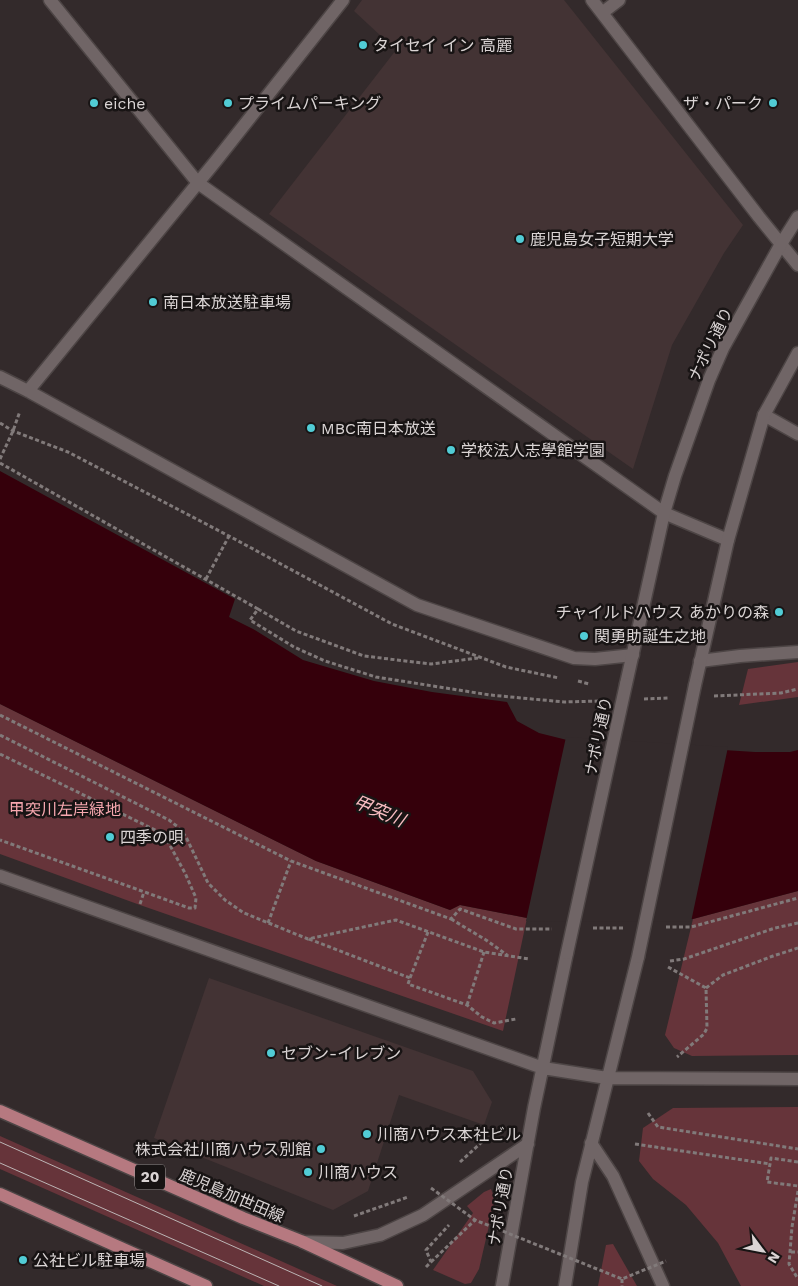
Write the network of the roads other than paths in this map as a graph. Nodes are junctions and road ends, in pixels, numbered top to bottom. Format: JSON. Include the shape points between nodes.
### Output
{"nodes":[{"id":1,"x":50,"y":0,"type":"edge"},
{"id":2,"x":343,"y":0,"type":"edge"},
{"id":3,"x":592,"y":0,"type":"edge"},
{"id":4,"x":619,"y":0,"type":"edge"},
{"id":5,"x":602,"y":13,"type":"junction"},
{"id":6,"x":198,"y":183,"type":"junction"},
{"id":7,"x":798,"y":217,"type":"edge"},
{"id":8,"x":781,"y":244,"type":"junction"},
{"id":9,"x":798,"y":265,"type":"edge"},
{"id":10,"x":798,"y":353,"type":"edge"},
{"id":11,"x":0,"y":377,"type":"edge"},
{"id":12,"x":28,"y":390,"type":"junction"},
{"id":13,"x":764,"y":415,"type":"junction"},
{"id":14,"x":798,"y":434,"type":"edge"},
{"id":15,"x":664,"y":513,"type":"junction"},
{"id":16,"x":728,"y":540,"type":"junction"},
{"id":17,"x":798,"y":652,"type":"edge"},
{"id":18,"x":633,"y":655,"type":"junction"},
{"id":19,"x":700,"y":661,"type":"junction"},
{"id":20,"x":0,"y":876,"type":"edge"},
{"id":21,"x":543,"y":1068,"type":"junction"},
{"id":22,"x":607,"y":1078,"type":"junction"},
{"id":23,"x":798,"y":1079,"type":"edge"},
{"id":24,"x":0,"y":1111,"type":"edge"},
{"id":25,"x":591,"y":1143,"type":"junction"},
{"id":26,"x":528,"y":1144,"type":"junction"},
{"id":27,"x":0,"y":1194,"type":"edge"},
{"id":28,"x":301,"y":1242,"type":"junction"},
{"id":29,"x":206,"y":1286,"type":"edge"},
{"id":30,"x":396,"y":1286,"type":"edge"},
{"id":31,"x":502,"y":1286,"type":"edge"},
{"id":32,"x":565,"y":1286,"type":"edge"},
{"id":33,"x":663,"y":1286,"type":"edge"}],
"edges":[{"from":1,"to":6,"type":"street"},
{"from":2,"to":6,"type":"street"},
{"from":3,"to":5,"type":"street"},
{"from":4,"to":5,"type":"street"},
{"from":5,"to":8,"type":"street"},
{"from":6,"to":12,"type":"street"},
{"from":6,"to":15,"type":"street"},
{"from":7,"to":8,"type":"street","name":"ナポリ通り"},
{"from":8,"to":9,"type":"street"},
{"from":8,"to":15,"type":"street","name":"ナポリ通り","via":[[723,348],[709,380]]},
{"from":10,"to":13,"type":"street"},
{"from":11,"to":12,"type":"street"},
{"from":12,"to":18,"type":"street","via":[[417,606],[574,658]]},
{"from":13,"to":14,"type":"street"},
{"from":13,"to":16,"type":"street"},
{"from":15,"to":16,"type":"street"},
{"from":15,"to":18,"type":"street","name":"ナポリ通り"},
{"from":16,"to":19,"type":"street"},
{"from":17,"to":19,"type":"street"},
{"from":18,"to":21,"type":"street","name":"ナポリ通り","bridge":true},
{"from":19,"to":22,"type":"street","bridge":true,"via":[[638,957]]},
{"from":20,"to":21,"type":"street"},
{"from":21,"to":22,"type":"street"},
{"from":21,"to":26,"type":"street","name":"ナポリ通り"},
{"from":22,"to":23,"type":"street"},
{"from":22,"to":25,"type":"street"},
{"from":24,"to":28,"type":"main road","name":"鹿児島加世田線","number":"20"},
{"from":25,"to":32,"type":"street"},
{"from":25,"to":33,"type":"street","via":[[613,1176]]},
{"from":26,"to":28,"type":"street","via":[[423,1215],[380,1236],[343,1243]]},
{"from":26,"to":31,"type":"street","name":"ナポリ通り"},
{"from":27,"to":29,"type":"main road"},
{"from":28,"to":30,"type":"main road","name":"鹿児島加世田線","number":"20"}]}
